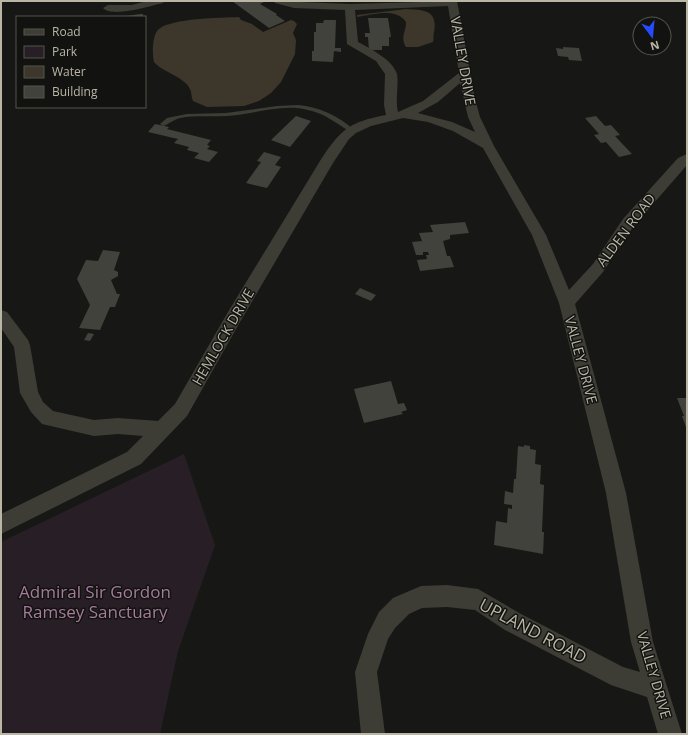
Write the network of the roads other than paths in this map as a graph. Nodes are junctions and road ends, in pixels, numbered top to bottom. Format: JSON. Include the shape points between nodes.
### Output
{"nodes":[{"id":1,"x":159,"y":1,"type":"edge"},
{"id":2,"x":279,"y":1,"type":"edge"},
{"id":3,"x":453,"y":2,"type":"edge"},
{"id":4,"x":350,"y":7,"type":"junction"},
{"id":5,"x":108,"y":9,"type":"edge"},
{"id":6,"x":465,"y":73,"type":"junction"},
{"id":7,"x":399,"y":116,"type":"junction"},
{"id":8,"x":163,"y":124,"type":"dead end"},
{"id":9,"x":351,"y":130,"type":"junction"},
{"id":10,"x":488,"y":146,"type":"junction"},
{"id":11,"x":687,"y":158,"type":"edge"},
{"id":12,"x":567,"y":303,"type":"junction"},
{"id":13,"x":1,"y":316,"type":"edge"},
{"id":14,"x":163,"y":430,"type":"junction"},
{"id":15,"x":1,"y":524,"type":"edge"},
{"id":16,"x":657,"y":689,"type":"junction"},
{"id":17,"x":373,"y":734,"type":"edge"},
{"id":18,"x":670,"y":734,"type":"edge"}],
"edges":[{"from":1,"to":5,"type":"street","via":[[132,8]]},
{"from":2,"to":4,"type":"street","via":[[294,5]]},
{"from":3,"to":4,"type":"street"},
{"from":3,"to":6,"type":"street","name":"VALLEY DRIVE"},
{"from":4,"to":7,"type":"street","via":[[353,44],[380,59],[391,74],[390,105]]},
{"from":6,"to":7,"type":"street","via":[[442,93],[415,111]]},
{"from":6,"to":10,"type":"street","name":"VALLEY DRIVE","via":[[474,117]]},
{"from":7,"to":9,"type":"street","via":[[364,124]]},
{"from":7,"to":10,"type":"street","via":[[427,118],[453,125]]},
{"from":8,"to":9,"type":"lane","via":[[169,119],[233,114],[281,106],[319,110]]},
{"from":9,"to":14,"type":"street","name":"HEMLOCK DRIVE","via":[[327,161],[181,410]]},
{"from":10,"to":12,"type":"street","name":"VALLEY DRIVE","via":[[539,235]]},
{"from":11,"to":12,"type":"street","name":"ALDEN ROAD","via":[[628,223],[598,268]]},
{"from":12,"to":16,"type":"street","name":"VALLEY DRIVE","via":[[616,493],[642,642]]},
{"from":13,"to":14,"type":"street","via":[[22,344],[29,393],[48,418],[94,428],[118,426]]},
{"from":14,"to":15,"type":"street","name":"HEMLOCK DRIVE","via":[[134,458]]},
{"from":16,"to":17,"type":"street","name":"UPLAND ROAD","via":[[619,677],[512,622],[478,600],[447,596],[421,597],[401,606],[387,620],[376,642],[366,672]]},
{"from":16,"to":18,"type":"street","name":"VALLEY DRIVE"}]}
